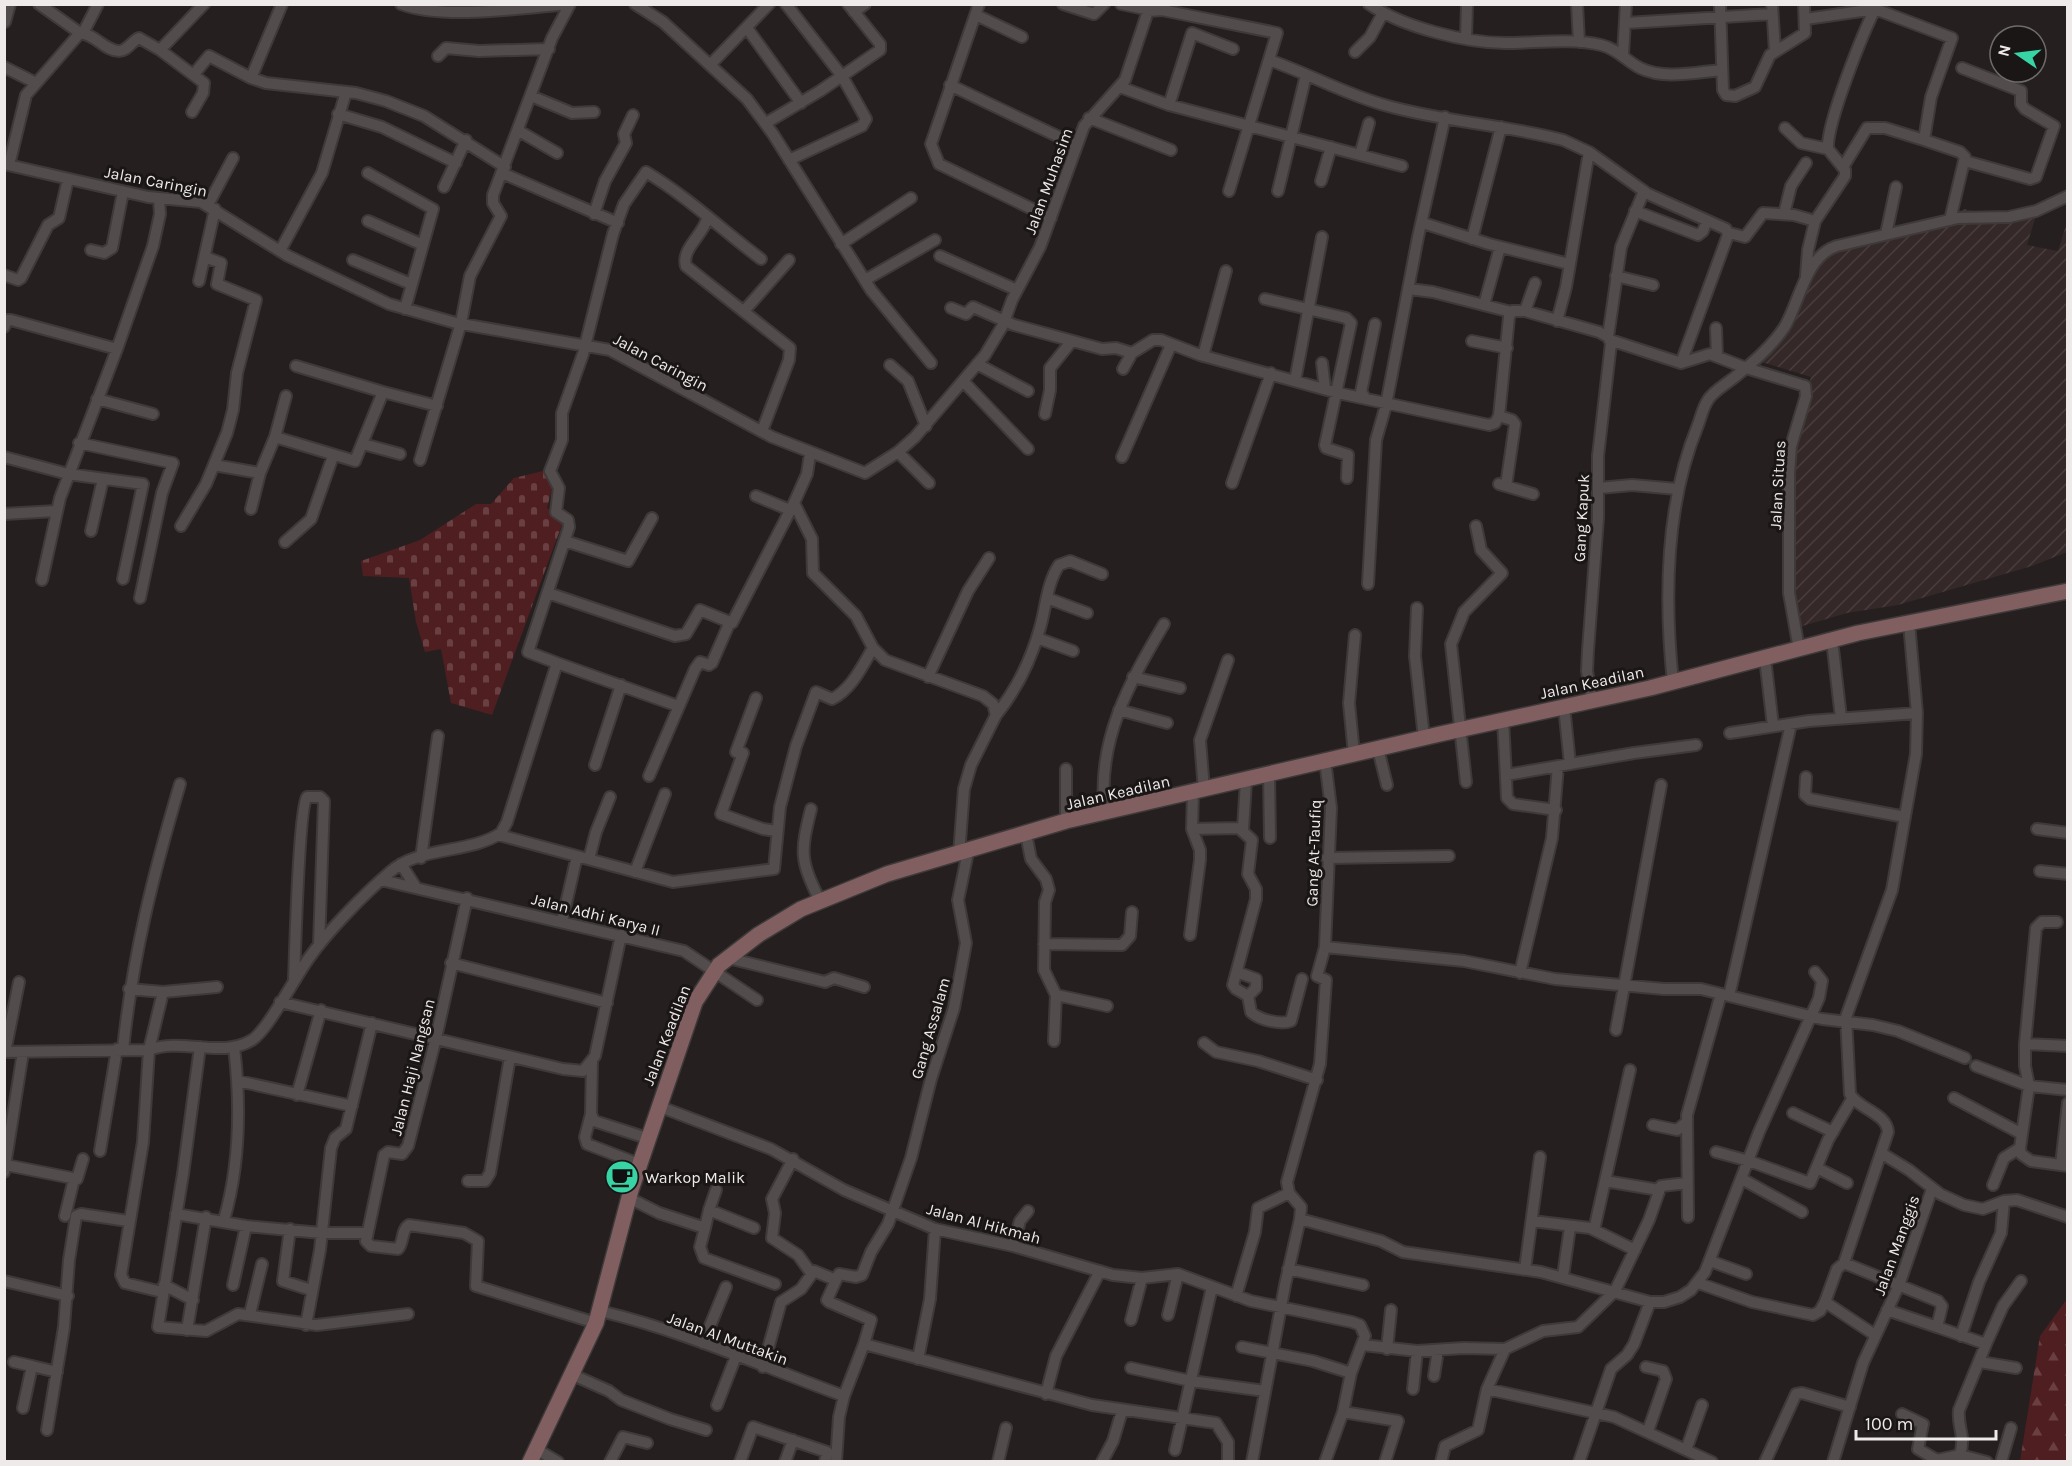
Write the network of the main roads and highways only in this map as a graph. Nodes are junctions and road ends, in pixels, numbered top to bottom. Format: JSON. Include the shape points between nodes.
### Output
{"nodes":[{"id":1,"x":2067,"y":591,"type":"edge"},
{"id":2,"x":533,"y":1455,"type":"edge"}],
"edges":[{"from":1,"to":2,"type":"main road","name":"Jalan Keadilan","via":[[1797,644],[1765,658],[1672,682],[1590,691],[1564,706],[1378,749],[1353,750],[1244,782],[1105,808],[887,874],[777,923],[713,971],[690,1013],[639,1164],[598,1317]]}]}
